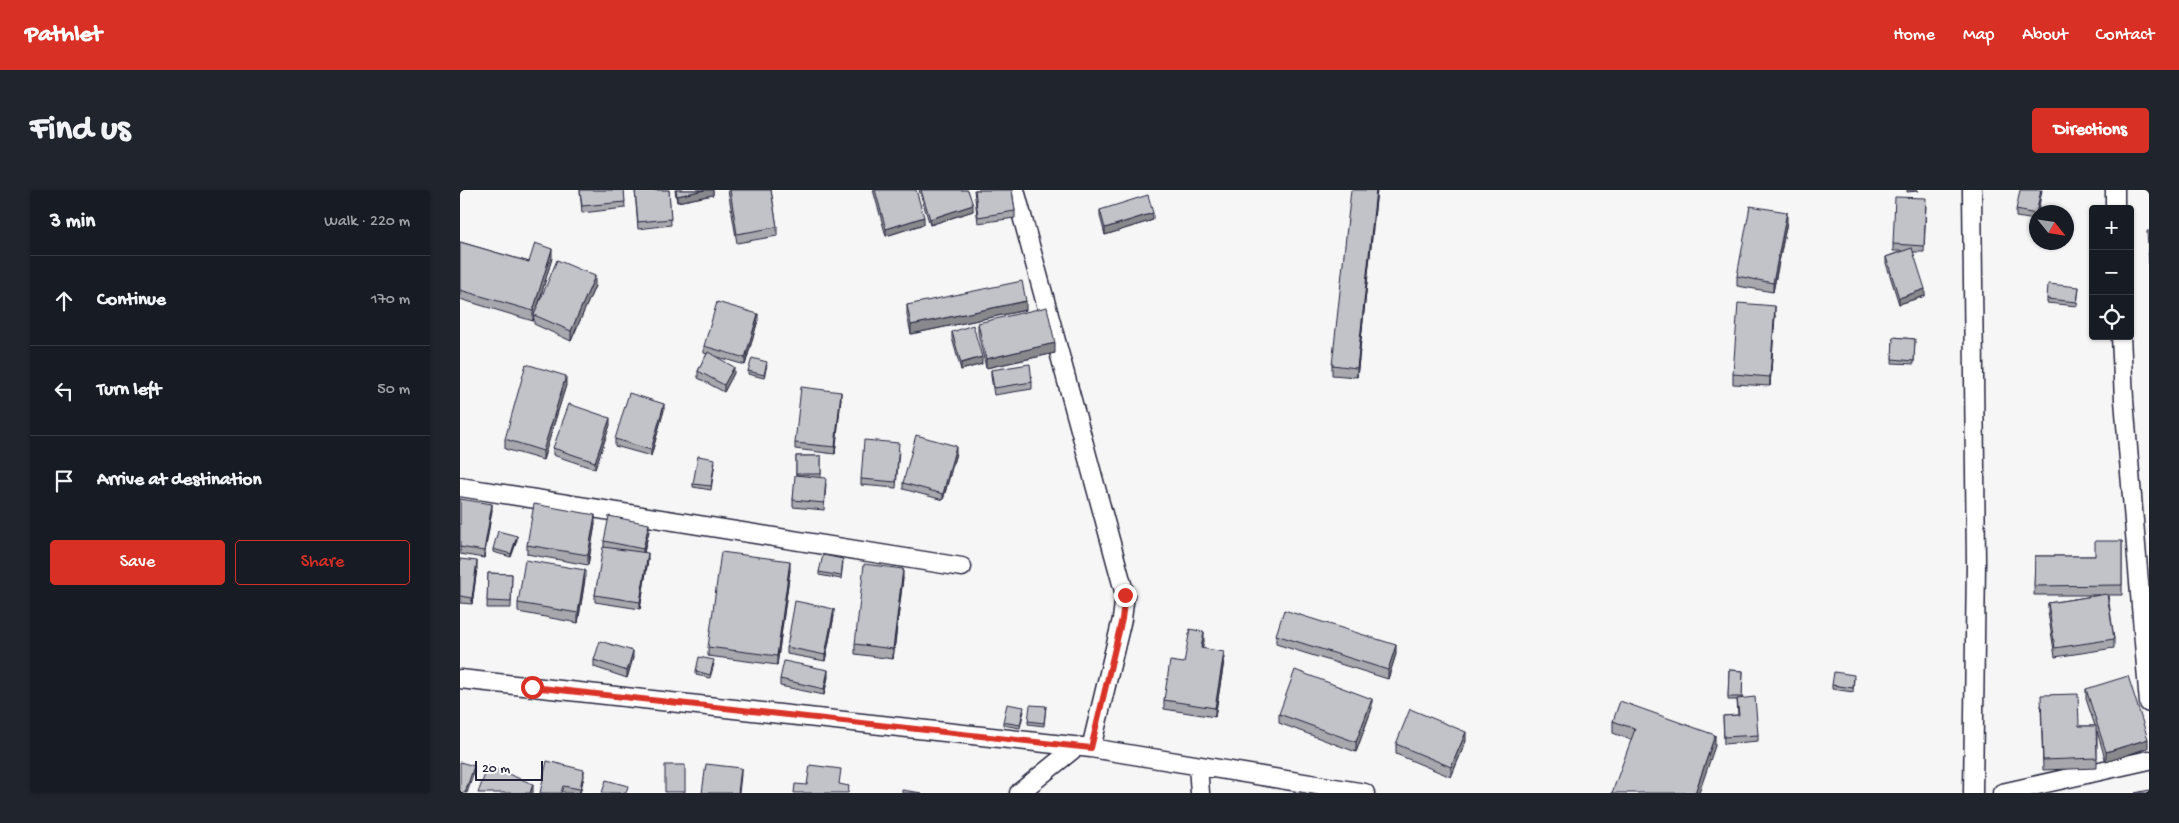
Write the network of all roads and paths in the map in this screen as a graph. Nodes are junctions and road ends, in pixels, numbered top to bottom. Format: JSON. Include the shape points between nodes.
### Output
{"nodes":[{"id":1,"x":1015,"y":190,"type":"edge"},
{"id":2,"x":1972,"y":190,"type":"edge"},
{"id":3,"x":2114,"y":190,"type":"edge"},
{"id":4,"x":2115,"y":205,"type":"edge"},
{"id":5,"x":2121,"y":340,"type":"edge"},
{"id":6,"x":460,"y":487,"type":"edge"},
{"id":7,"x":2141,"y":499,"type":"edge"},
{"id":8,"x":962,"y":566,"type":"dead end"},
{"id":9,"x":460,"y":679,"type":"edge"},
{"id":10,"x":2149,"y":703,"type":"edge"},
{"id":11,"x":1084,"y":748,"type":"junction"},
{"id":12,"x":2149,"y":760,"type":"edge"},
{"id":13,"x":1198,"y":766,"type":"junction"},
{"id":14,"x":1019,"y":793,"type":"edge"},
{"id":15,"x":1200,"y":793,"type":"edge"},
{"id":16,"x":1365,"y":793,"type":"edge"},
{"id":17,"x":1973,"y":793,"type":"edge"},
{"id":18,"x":2002,"y":793,"type":"edge"}],
"edges":[{"from":1,"to":11,"type":"street","via":[[1125,595],[1122,619]]},
{"from":2,"to":17,"type":"street","via":[[1976,562]]},
{"from":3,"to":4,"type":"street"},
{"from":5,"to":7,"type":"street","via":[[2124,400]]},
{"from":6,"to":8,"type":"street"},
{"from":7,"to":10,"type":"street"},
{"from":9,"to":11,"type":"street"},
{"from":11,"to":13,"type":"street"},
{"from":11,"to":14,"type":"street"},
{"from":12,"to":18,"type":"street"},
{"from":13,"to":15,"type":"street"},
{"from":13,"to":16,"type":"street"}]}
